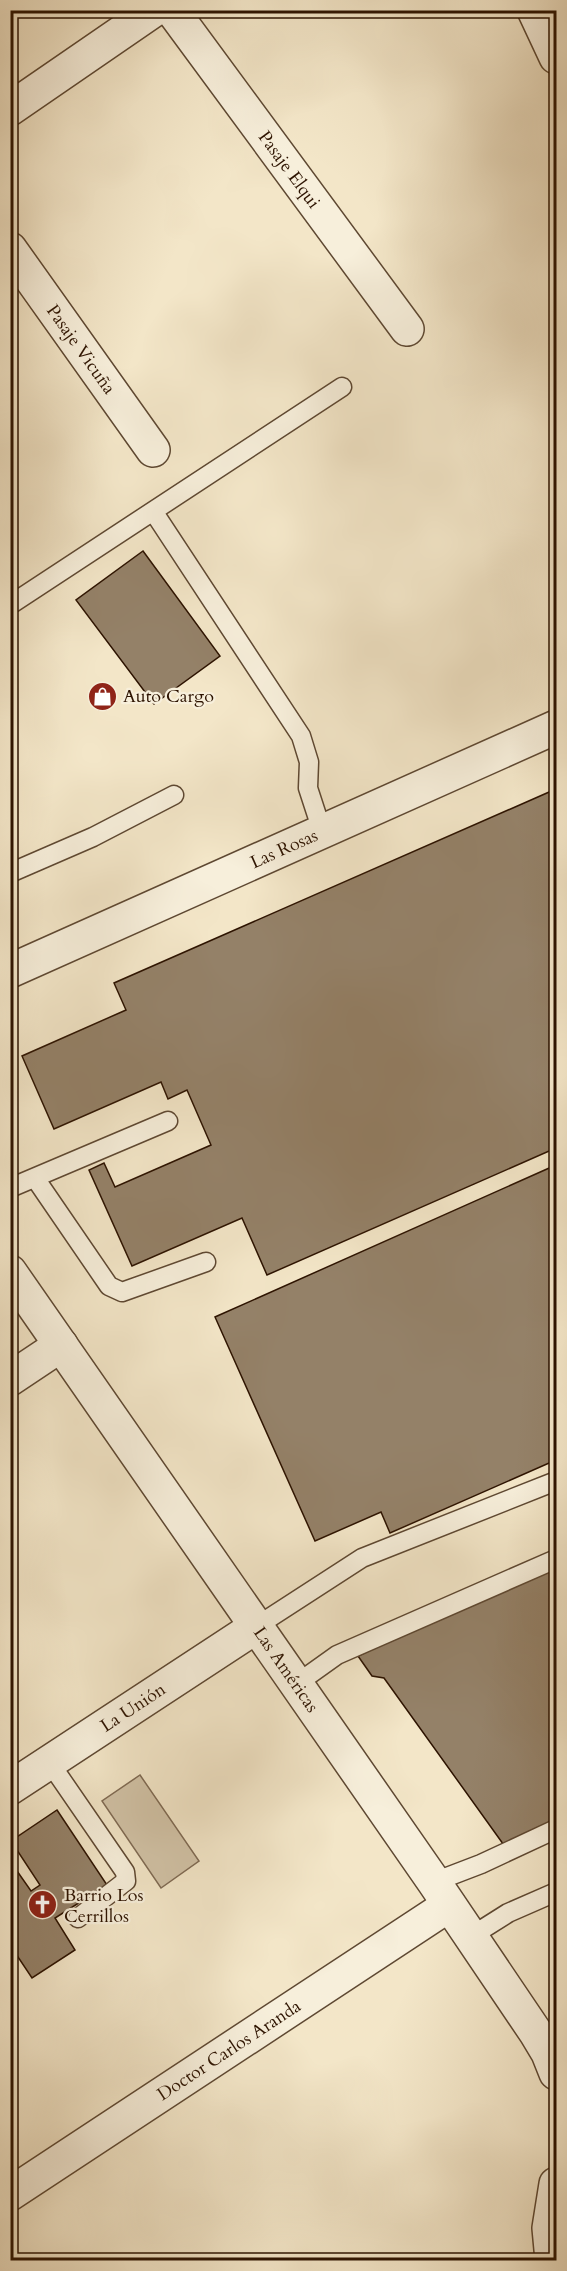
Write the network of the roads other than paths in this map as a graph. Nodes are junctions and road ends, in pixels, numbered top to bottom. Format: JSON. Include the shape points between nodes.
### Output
{"nodes":[{"id":1,"x":154,"y":10,"type":"edge"},
{"id":2,"x":172,"y":10,"type":"edge"},
{"id":3,"x":534,"y":10,"type":"edge"},
{"id":4,"x":556,"y":57,"type":"edge"},
{"id":5,"x":10,"y":109,"type":"edge"},
{"id":6,"x":10,"y":249,"type":"edge"},
{"id":7,"x":407,"y":329,"type":"dead end"},
{"id":8,"x":342,"y":387,"type":"dead end"},
{"id":9,"x":153,"y":450,"type":"dead end"},
{"id":10,"x":153,"y":512,"type":"junction"},
{"id":11,"x":10,"y":605,"type":"edge"},
{"id":12,"x":556,"y":727,"type":"edge"},
{"id":13,"x":174,"y":795,"type":"dead end"},
{"id":14,"x":322,"y":831,"type":"junction"},
{"id":15,"x":10,"y":873,"type":"edge"},
{"id":16,"x":10,"y":971,"type":"edge"},
{"id":17,"x":168,"y":1121,"type":"dead end"},
{"id":18,"x":35,"y":1178,"type":"junction"},
{"id":19,"x":10,"y":1188,"type":"edge"},
{"id":20,"x":206,"y":1262,"type":"dead end"},
{"id":21,"x":10,"y":1272,"type":"edge"},
{"id":22,"x":61,"y":1345,"type":"junction"},
{"id":23,"x":10,"y":1379,"type":"edge"},
{"id":24,"x":556,"y":1481,"type":"edge"},
{"id":25,"x":556,"y":1559,"type":"edge"},
{"id":26,"x":257,"y":1626,"type":"junction"},
{"id":27,"x":295,"y":1685,"type":"junction"},
{"id":28,"x":50,"y":1763,"type":"junction"},
{"id":29,"x":10,"y":1788,"type":"edge"},
{"id":30,"x":556,"y":1830,"type":"edge"},
{"id":31,"x":556,"y":1892,"type":"edge"},
{"id":32,"x":441,"y":1893,"type":"junction"},
{"id":33,"x":78,"y":1918,"type":"dead end"},
{"id":34,"x":470,"y":1937,"type":"junction"},
{"id":35,"x":556,"y":2073,"type":"edge"},
{"id":36,"x":556,"y":2184,"type":"edge"},
{"id":37,"x":10,"y":2193,"type":"edge"},
{"id":38,"x":552,"y":2260,"type":"edge"}],
"edges":[{"from":1,"to":5,"type":"street"},
{"from":2,"to":7,"type":"street","name":"Pasaje Elqui"},
{"from":3,"to":4,"type":"street"},
{"from":6,"to":9,"type":"street","name":"Pasaje Vicuña"},
{"from":8,"to":10,"type":"lane"},
{"from":10,"to":11,"type":"lane"},
{"from":10,"to":14,"type":"lane","via":[[301,736],[309,762],[308,788]]},
{"from":12,"to":14,"type":"street","name":"Las Rosas"},
{"from":13,"to":15,"type":"lane","via":[[93,837]]},
{"from":14,"to":16,"type":"street","name":"Las Rosas"},
{"from":17,"to":18,"type":"lane"},
{"from":18,"to":19,"type":"lane"},
{"from":18,"to":20,"type":"lane","via":[[109,1286],[122,1292]]},
{"from":21,"to":22,"type":"street","name":"Las Américas"},
{"from":22,"to":23,"type":"street"},
{"from":22,"to":26,"type":"street","name":"Las Américas"},
{"from":24,"to":26,"type":"lane","via":[[362,1558]]},
{"from":25,"to":27,"type":"lane","via":[[337,1655]]},
{"from":26,"to":27,"type":"street","name":"Las Américas"},
{"from":26,"to":28,"type":"street","name":"La Unión"},
{"from":27,"to":32,"type":"street","name":"Las Américas"},
{"from":28,"to":29,"type":"street","name":"La Unión"},
{"from":28,"to":33,"type":"lane","via":[[125,1872],[126,1881]]},
{"from":30,"to":32,"type":"lane","via":[[481,1864]]},
{"from":31,"to":34,"type":"lane","via":[[508,1913]]},
{"from":32,"to":34,"type":"street","name":"Las Américas"},
{"from":32,"to":37,"type":"street","name":"Doctor Carlos Aranda"},
{"from":34,"to":35,"type":"street","name":"Las Américas","via":[[536,2033]]},
{"from":36,"to":38,"type":"street","via":[[549,2228]]}]}
